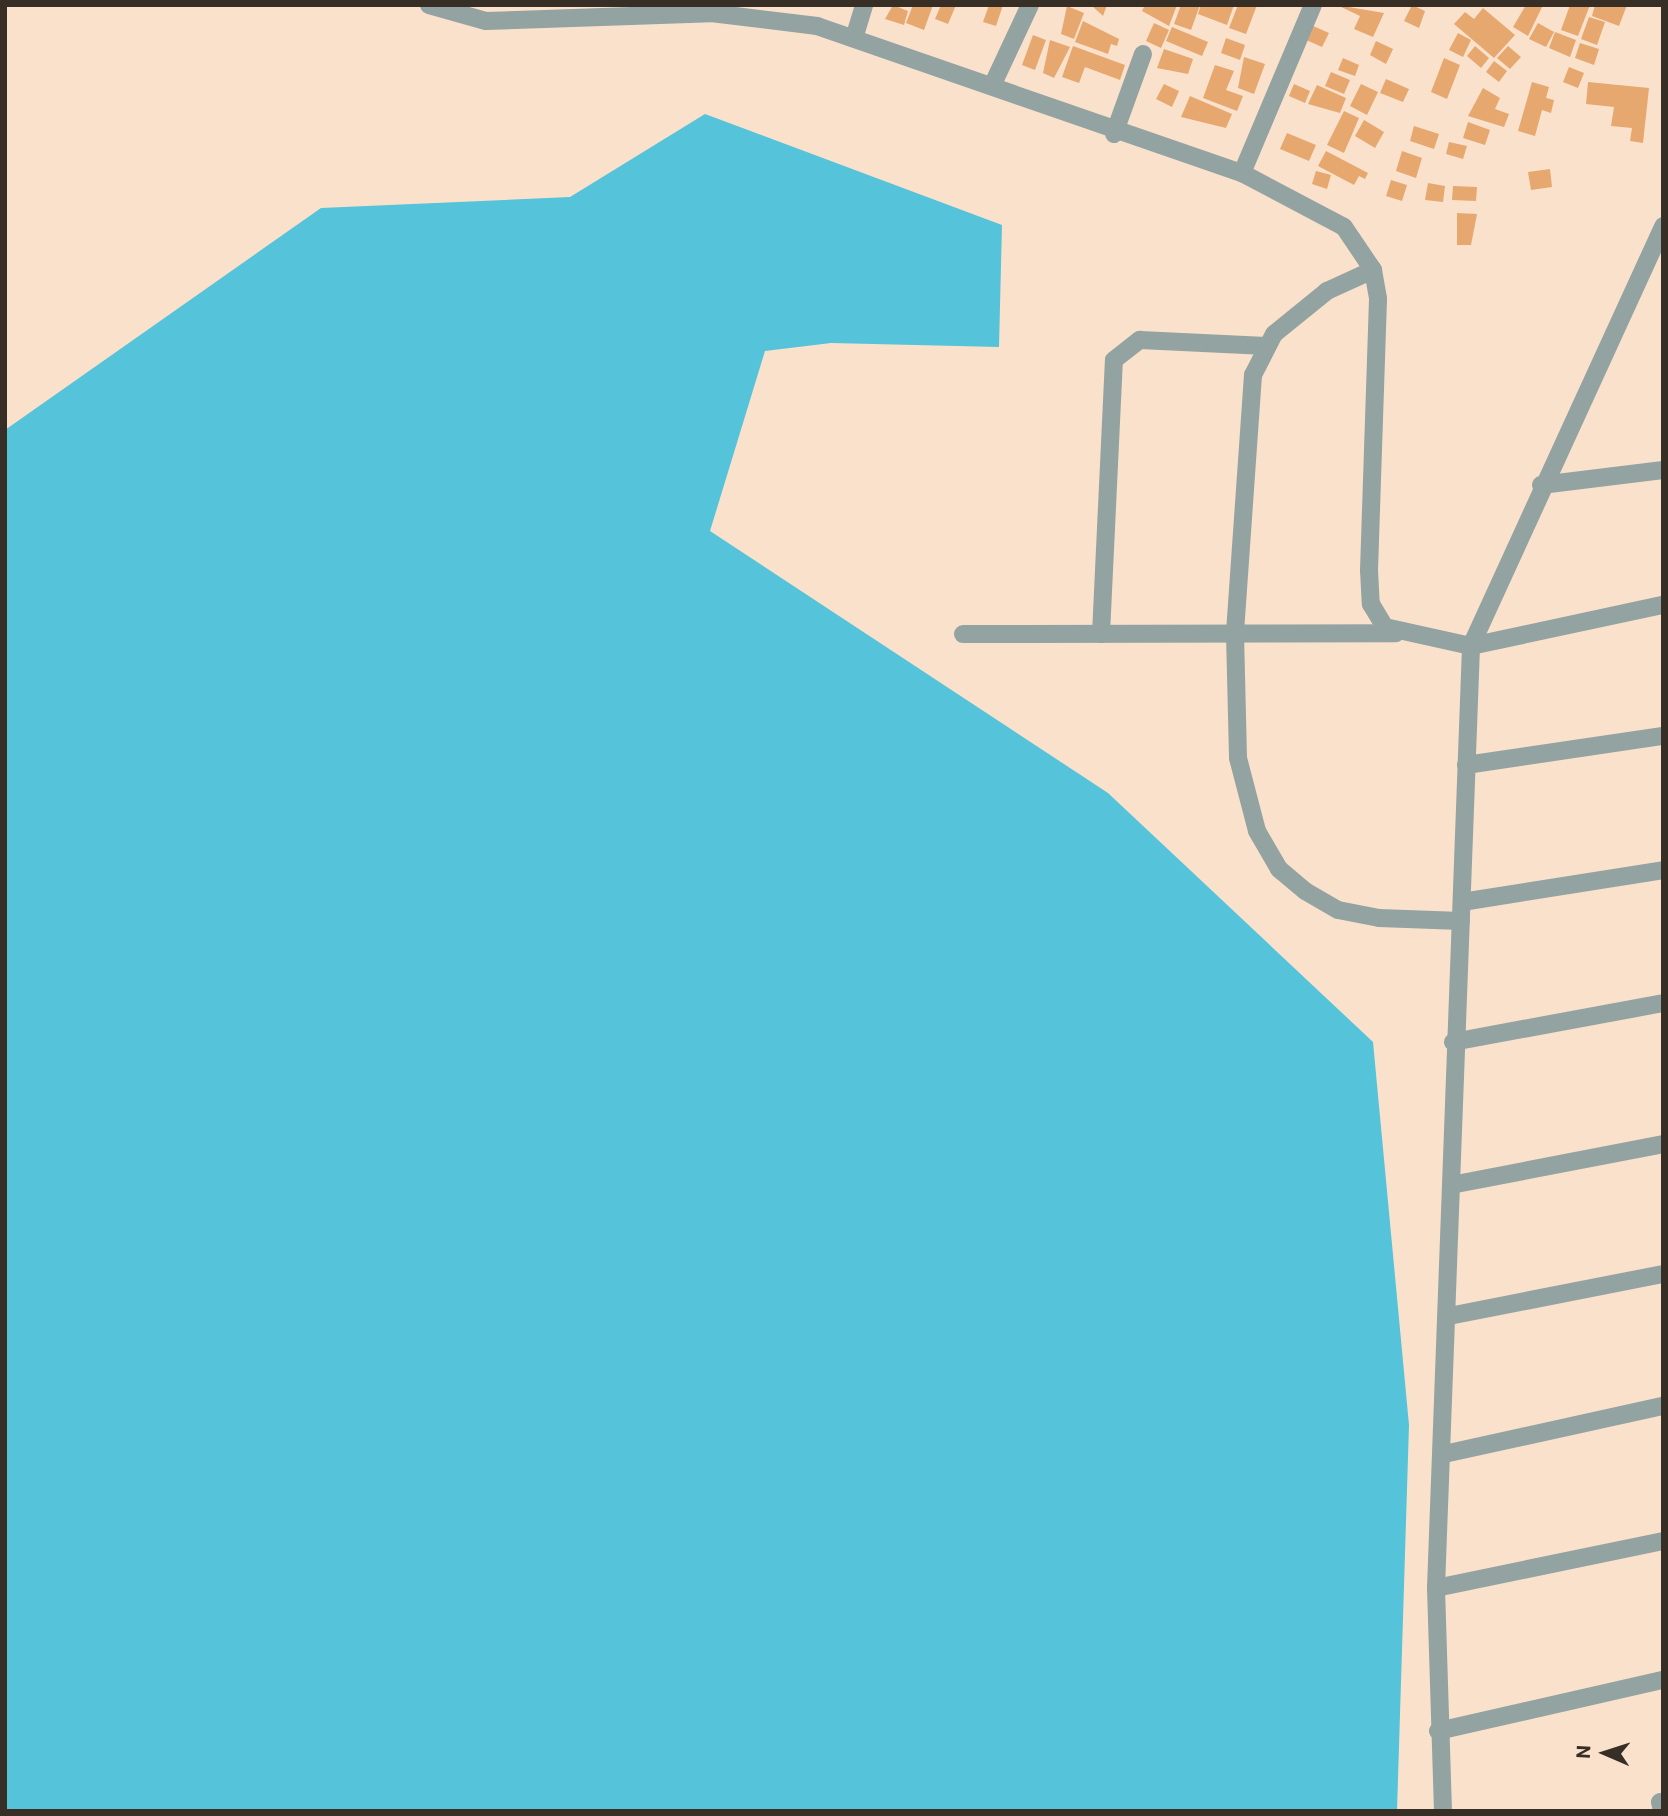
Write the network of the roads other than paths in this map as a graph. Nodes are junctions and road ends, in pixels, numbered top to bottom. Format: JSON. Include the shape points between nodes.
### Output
{"nodes":[{"id":1,"x":429,"y":5,"type":"edge"},
{"id":2,"x":864,"y":5,"type":"edge"},
{"id":3,"x":1030,"y":5,"type":"edge"},
{"id":4,"x":1312,"y":5,"type":"edge"},
{"id":5,"x":746,"y":10,"type":"edge"},
{"id":6,"x":489,"y":13,"type":"edge"},
{"id":7,"x":590,"y":13,"type":"edge"},
{"id":8,"x":855,"y":35,"type":"junction"},
{"id":9,"x":1143,"y":54,"type":"dead end"},
{"id":10,"x":992,"y":86,"type":"junction"},
{"id":11,"x":1114,"y":134,"type":"junction"},
{"id":12,"x":1242,"y":173,"type":"junction"},
{"id":13,"x":1663,"y":226,"type":"edge"},
{"id":14,"x":1373,"y":271,"type":"junction"},
{"id":15,"x":1265,"y":346,"type":"junction"},
{"id":16,"x":1663,"y":471,"type":"edge"},
{"id":17,"x":1541,"y":485,"type":"junction"},
{"id":18,"x":1663,"y":605,"type":"edge"},
{"id":19,"x":1396,"y":633,"type":"junction"},
{"id":20,"x":963,"y":634,"type":"dead end"},
{"id":21,"x":1101,"y":634,"type":"junction"},
{"id":22,"x":1235,"y":634,"type":"junction"},
{"id":23,"x":1471,"y":646,"type":"junction"},
{"id":24,"x":1663,"y":736,"type":"edge"},
{"id":25,"x":1466,"y":765,"type":"junction"},
{"id":26,"x":1663,"y":870,"type":"edge"},
{"id":27,"x":1462,"y":902,"type":"junction"},
{"id":28,"x":1461,"y":921,"type":"junction"},
{"id":29,"x":1663,"y":1003,"type":"edge"},
{"id":30,"x":1453,"y":1042,"type":"junction"},
{"id":31,"x":1663,"y":1144,"type":"edge"},
{"id":32,"x":1451,"y":1185,"type":"junction"},
{"id":33,"x":1663,"y":1274,"type":"edge"},
{"id":34,"x":1449,"y":1316,"type":"junction"},
{"id":35,"x":1663,"y":1406,"type":"edge"},
{"id":36,"x":1444,"y":1454,"type":"junction"},
{"id":37,"x":1663,"y":1541,"type":"edge"},
{"id":38,"x":1436,"y":1588,"type":"junction"},
{"id":39,"x":1663,"y":1680,"type":"edge"},
{"id":40,"x":1438,"y":1731,"type":"junction"},
{"id":41,"x":1443,"y":1811,"type":"edge"}],
"edges":[{"from":1,"to":6,"type":"street"},
{"from":2,"to":8,"type":"street"},
{"from":3,"to":10,"type":"street"},
{"from":4,"to":12,"type":"street"},
{"from":5,"to":7,"type":"street"},
{"from":5,"to":8,"type":"street"},
{"from":6,"to":7,"type":"street"},
{"from":8,"to":10,"type":"street"},
{"from":9,"to":11,"type":"street"},
{"from":10,"to":11,"type":"street"},
{"from":11,"to":12,"type":"street"},
{"from":12,"to":14,"type":"street","via":[[1344,227]]},
{"from":13,"to":17,"type":"street"},
{"from":14,"to":15,"type":"street","via":[[1327,291]]},
{"from":14,"to":19,"type":"street","via":[[1378,299],[1371,604]]},
{"from":15,"to":21,"type":"street","via":[[1140,340],[1114,360]]},
{"from":15,"to":22,"type":"street","via":[[1250,393]]},
{"from":16,"to":17,"type":"street"},
{"from":17,"to":23,"type":"street"},
{"from":18,"to":23,"type":"street"},
{"from":19,"to":22,"type":"street"},
{"from":19,"to":23,"type":"street"},
{"from":20,"to":21,"type":"street"},
{"from":21,"to":22,"type":"street"},
{"from":22,"to":28,"type":"street","via":[[1238,758],[1257,831],[1279,869],[1338,910]]},
{"from":23,"to":25,"type":"street"},
{"from":24,"to":25,"type":"street"},
{"from":25,"to":27,"type":"street"},
{"from":26,"to":27,"type":"street"},
{"from":27,"to":28,"type":"street"},
{"from":28,"to":30,"type":"street"},
{"from":29,"to":30,"type":"street"},
{"from":30,"to":32,"type":"street"},
{"from":31,"to":32,"type":"street"},
{"from":32,"to":34,"type":"street"},
{"from":33,"to":34,"type":"street"},
{"from":34,"to":36,"type":"street"},
{"from":35,"to":36,"type":"street"},
{"from":36,"to":38,"type":"street"},
{"from":37,"to":38,"type":"street"},
{"from":38,"to":40,"type":"street"},
{"from":39,"to":40,"type":"street"},
{"from":40,"to":41,"type":"street"}]}
